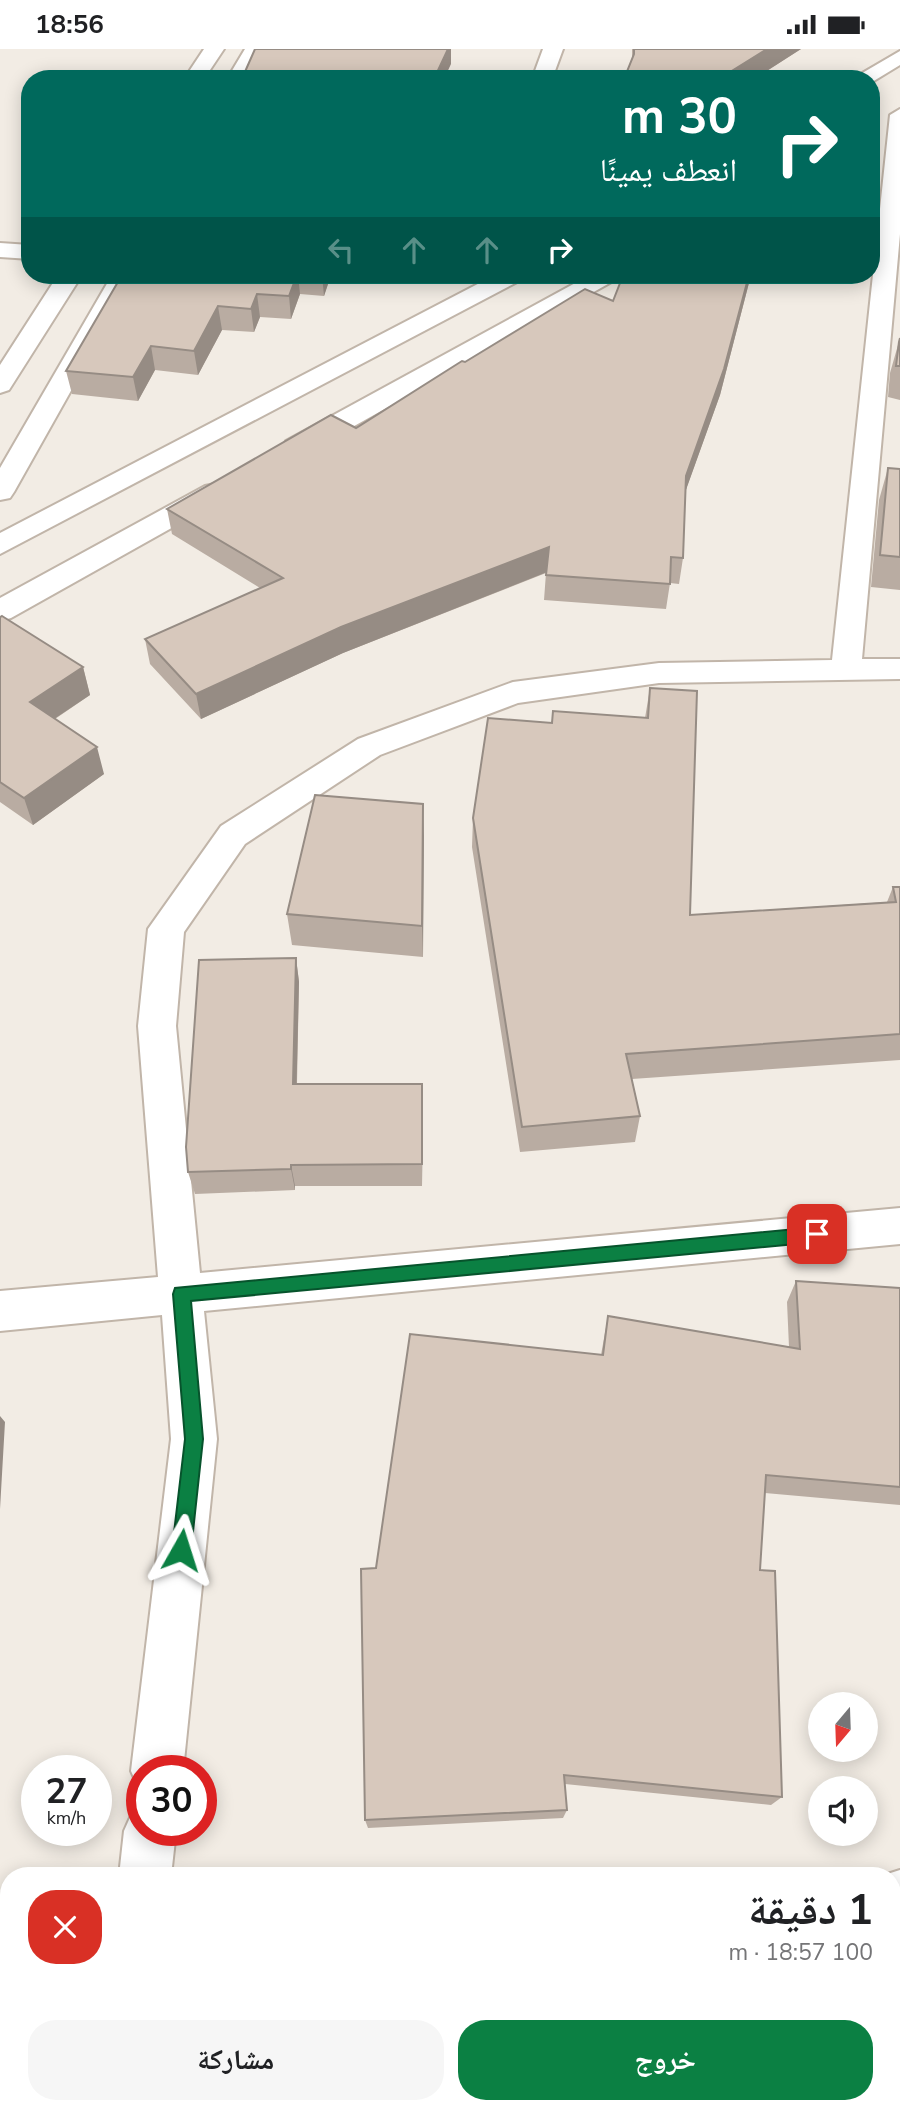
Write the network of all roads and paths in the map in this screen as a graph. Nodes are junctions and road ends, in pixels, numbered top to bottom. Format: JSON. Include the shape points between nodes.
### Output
{"nodes":[{"id":1,"x":214,"y":49,"type":"edge"},
{"id":2,"x":254,"y":49,"type":"edge"},
{"id":3,"x":553,"y":49,"type":"edge"},
{"id":4,"x":900,"y":57,"type":"edge"},
{"id":5,"x":200,"y":70,"type":"edge"},
{"id":6,"x":242,"y":70,"type":"edge"},
{"id":7,"x":545,"y":70,"type":"edge"},
{"id":8,"x":878,"y":70,"type":"edge"},
{"id":9,"x":900,"y":108,"type":"edge"},
{"id":10,"x":890,"y":117,"type":"edge"},
{"id":11,"x":0,"y":250,"type":"edge"},
{"id":12,"x":21,"y":251,"type":"edge"},
{"id":13,"x":64,"y":284,"type":"edge"},
{"id":14,"x":119,"y":284,"type":"edge"},
{"id":15,"x":465,"y":284,"type":"edge"},
{"id":16,"x":496,"y":284,"type":"edge"},
{"id":17,"x":591,"y":284,"type":"edge"},
{"id":18,"x":891,"y":294,"type":"edge"},
{"id":19,"x":457,"y":305,"type":"junction"},
{"id":20,"x":0,"y":385,"type":"edge"},
{"id":21,"x":279,"y":456,"type":"edge"},
{"id":22,"x":243,"y":477,"type":"edge"},
{"id":23,"x":0,"y":492,"type":"edge"},
{"id":24,"x":0,"y":545,"type":"edge"},
{"id":25,"x":0,"y":611,"type":"edge"},
{"id":26,"x":846,"y":670,"type":"junction"},
{"id":27,"x":900,"y":670,"type":"edge"},
{"id":28,"x":900,"y":1226,"type":"edge"},
{"id":29,"x":181,"y":1294,"type":"junction"},
{"id":30,"x":0,"y":1311,"type":"edge"},
{"id":31,"x":159,"y":1755,"type":"edge"},
{"id":32,"x":148,"y":1846,"type":"edge"},
{"id":33,"x":146,"y":1867,"type":"edge"}],
"edges":[{"from":1,"to":5,"type":"street"},
{"from":2,"to":6,"type":"street"},
{"from":3,"to":7,"type":"street"},
{"from":4,"to":8,"type":"street"},
{"from":9,"to":10,"type":"street"},
{"from":10,"to":18,"type":"street"},
{"from":11,"to":12,"type":"street"},
{"from":13,"to":20,"type":"street"},
{"from":14,"to":23,"type":"street"},
{"from":15,"to":19,"type":"street"},
{"from":16,"to":19,"type":"street"},
{"from":17,"to":21,"type":"street"},
{"from":18,"to":26,"type":"street"},
{"from":19,"to":24,"type":"street"},
{"from":22,"to":25,"type":"street"},
{"from":26,"to":27,"type":"street"},
{"from":26,"to":29,"type":"street","via":[[659,673],[513,693],[369,747],[233,835],[166,929],[157,1026]]},
{"from":28,"to":29,"type":"street"},
{"from":29,"to":30,"type":"street"},
{"from":29,"to":31,"type":"street","via":[[194,1439]]},
{"from":32,"to":33,"type":"street"}]}
